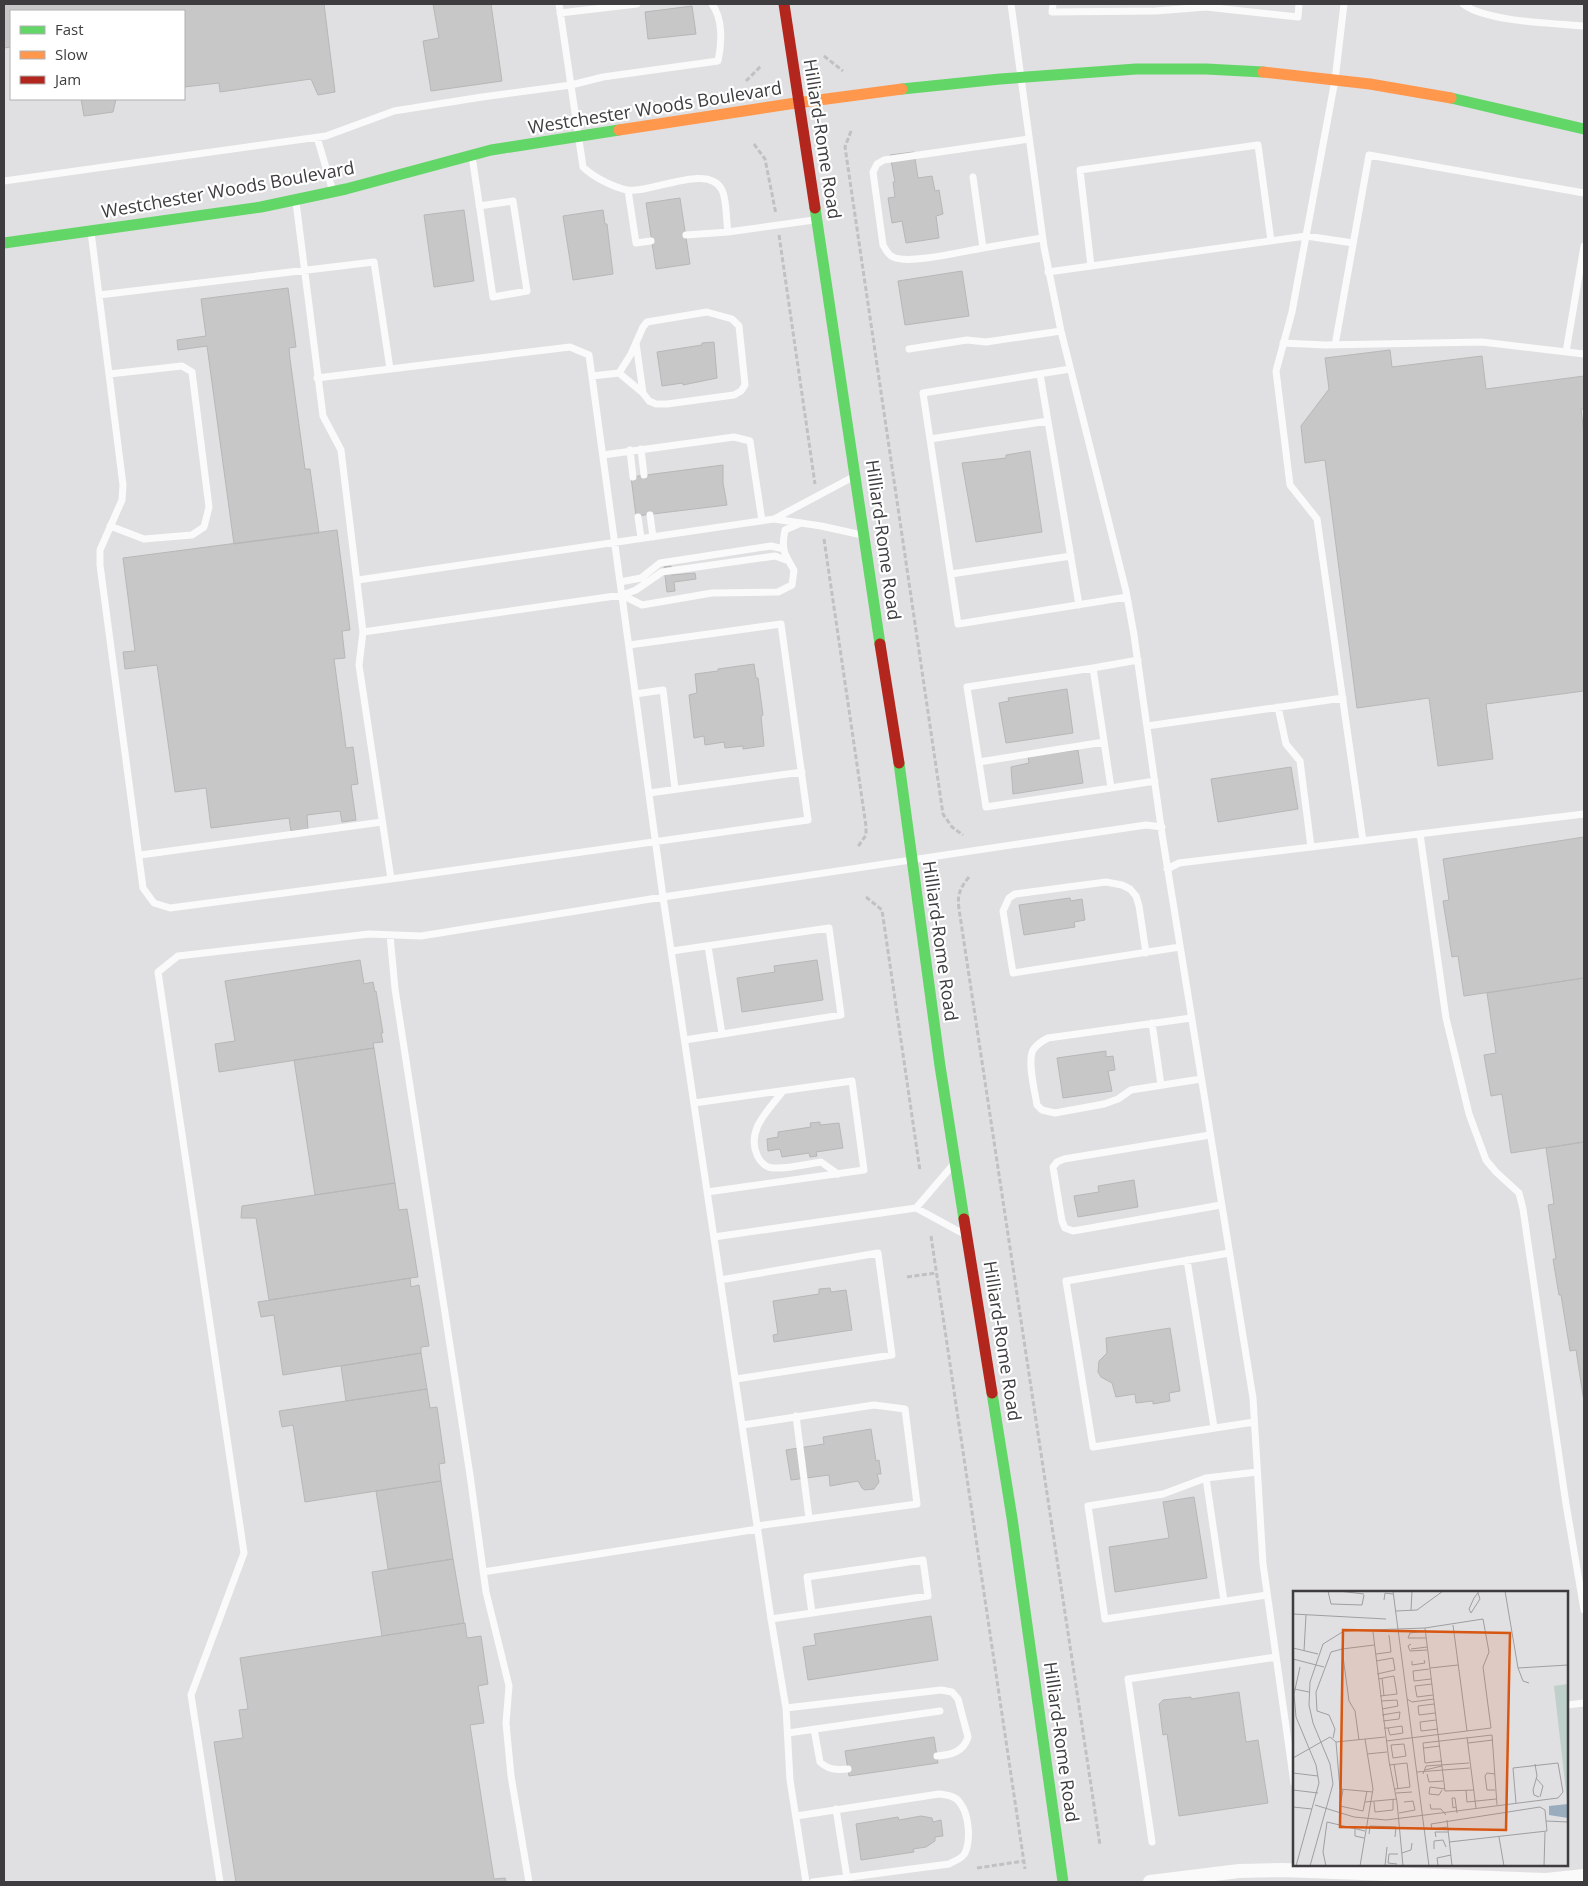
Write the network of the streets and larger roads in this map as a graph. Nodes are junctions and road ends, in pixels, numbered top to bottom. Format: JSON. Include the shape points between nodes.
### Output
{"nodes":[{"id":1,"x":784,"y":4,"type":"edge"},
{"id":2,"x":799,"y":104,"type":"junction"},
{"id":3,"x":1584,"y":129,"type":"edge"},
{"id":4,"x":4,"y":243,"type":"edge"},
{"id":5,"x":1306,"y":1868,"type":"edge"},
{"id":6,"x":1584,"y":1876,"type":"edge"},
{"id":7,"x":1368,"y":1878,"type":"edge"},
{"id":8,"x":1063,"y":1882,"type":"edge"},
{"id":9,"x":1150,"y":1882,"type":"edge"}],
"edges":[{"from":1,"to":2,"type":"main road","name":"Hilliard-Rome Road"},
{"from":2,"to":3,"type":"main road","name":"Westchester Woods Boulevard","via":[[883,91],[1022,77],[1150,69],[1272,73],[1335,80],[1457,99]]},
{"from":2,"to":4,"type":"main road","name":"Westchester Woods Boulevard","via":[[472,155],[296,201]]},
{"from":2,"to":8,"type":"main road","name":"Hilliard-Rome Road","via":[[940,1066],[1012,1518]]},
{"from":5,"to":7,"type":"street"},
{"from":5,"to":9,"type":"street","via":[[1239,1871]]},
{"from":6,"to":7,"type":"street","via":[[1546,1880]]}]}
